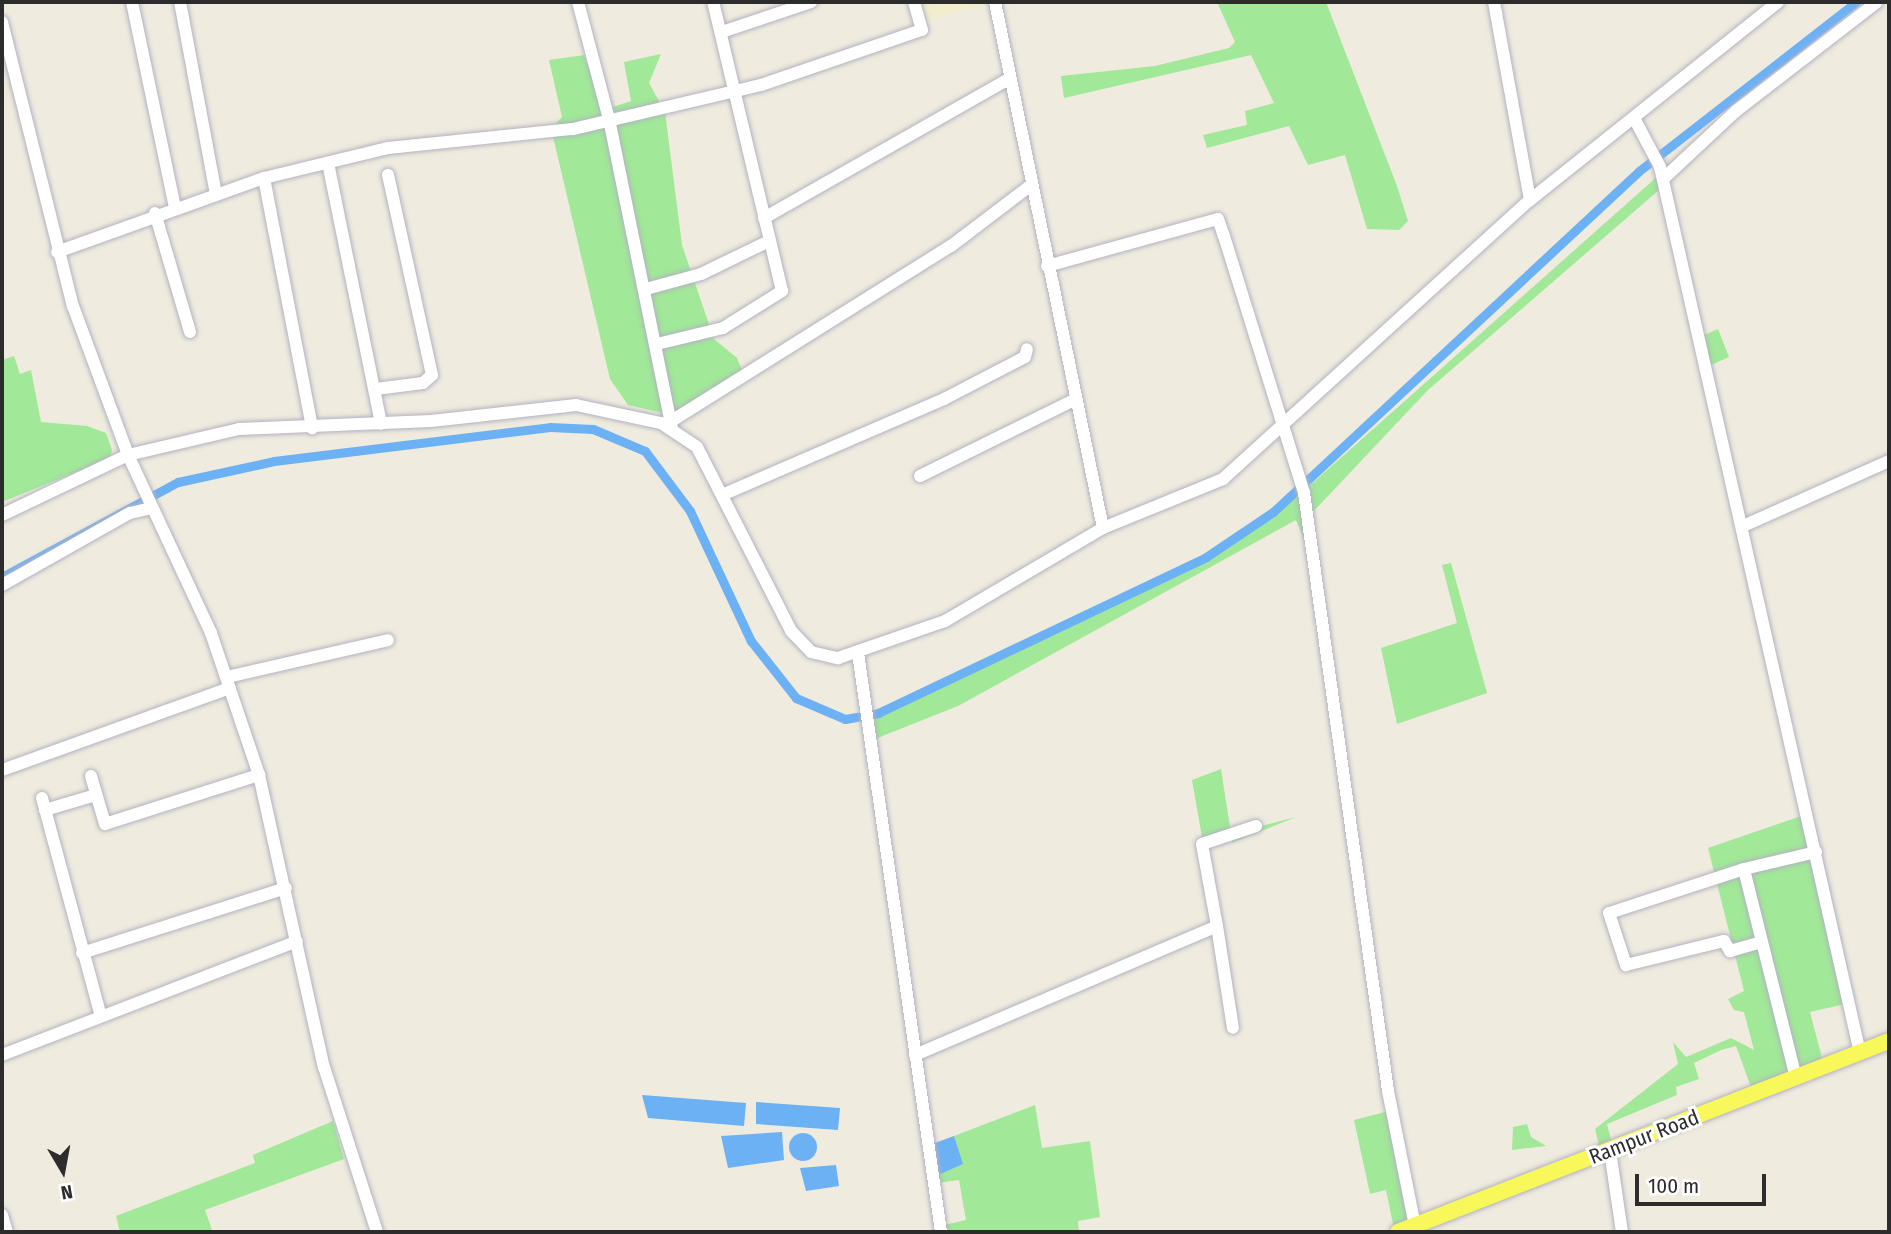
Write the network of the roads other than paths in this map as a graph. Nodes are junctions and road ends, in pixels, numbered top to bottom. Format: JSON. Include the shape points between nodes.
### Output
{"nodes":[{"id":1,"x":132,"y":2,"type":"edge"},
{"id":2,"x":180,"y":2,"type":"edge"},
{"id":3,"x":578,"y":2,"type":"edge"},
{"id":4,"x":713,"y":2,"type":"edge"},
{"id":5,"x":811,"y":2,"type":"edge"},
{"id":6,"x":914,"y":2,"type":"edge"},
{"id":7,"x":995,"y":2,"type":"edge"},
{"id":8,"x":1494,"y":2,"type":"edge"},
{"id":9,"x":1778,"y":2,"type":"edge"},
{"id":10,"x":1877,"y":2,"type":"edge"},
{"id":11,"x":2,"y":22,"type":"edge"},
{"id":12,"x":722,"y":32,"type":"junction"},
{"id":13,"x":1010,"y":78,"type":"junction"},
{"id":14,"x":737,"y":90,"type":"junction"},
{"id":15,"x":1634,"y":118,"type":"junction"},
{"id":16,"x":609,"y":119,"type":"junction"},
{"id":17,"x":328,"y":163,"type":"junction"},
{"id":18,"x":1662,"y":173,"type":"junction"},
{"id":19,"x":388,"y":175,"type":"dead end"},
{"id":20,"x":264,"y":178,"type":"junction"},
{"id":21,"x":1031,"y":185,"type":"junction"},
{"id":22,"x":216,"y":194,"type":"junction"},
{"id":23,"x":1530,"y":200,"type":"junction"},
{"id":24,"x":174,"y":207,"type":"junction"},
{"id":25,"x":155,"y":213,"type":"junction"},
{"id":26,"x":764,"y":218,"type":"junction"},
{"id":27,"x":769,"y":242,"type":"junction"},
{"id":28,"x":57,"y":252,"type":"junction"},
{"id":29,"x":1047,"y":266,"type":"junction"},
{"id":30,"x":646,"y":289,"type":"junction"},
{"id":31,"x":190,"y":332,"type":"dead end"},
{"id":32,"x":657,"y":344,"type":"junction"},
{"id":33,"x":1027,"y":349,"type":"dead end"},
{"id":34,"x":376,"y":389,"type":"junction"},
{"id":35,"x":1074,"y":400,"type":"junction"},
{"id":36,"x":381,"y":424,"type":"junction"},
{"id":37,"x":671,"y":426,"type":"junction"},
{"id":38,"x":1286,"y":426,"type":"junction"},
{"id":39,"x":312,"y":428,"type":"junction"},
{"id":40,"x":128,"y":455,"type":"junction"},
{"id":41,"x":1889,"y":461,"type":"edge"},
{"id":42,"x":920,"y":476,"type":"dead end"},
{"id":43,"x":722,"y":495,"type":"junction"},
{"id":44,"x":151,"y":505,"type":"junction"},
{"id":45,"x":2,"y":515,"type":"edge"},
{"id":46,"x":1743,"y":526,"type":"junction"},
{"id":47,"x":1103,"y":528,"type":"junction"},
{"id":48,"x":2,"y":585,"type":"edge"},
{"id":49,"x":388,"y":640,"type":"dead end"},
{"id":50,"x":858,"y":653,"type":"junction"},
{"id":51,"x":228,"y":682,"type":"junction"},
{"id":52,"x":2,"y":771,"type":"edge"},
{"id":53,"x":259,"y":775,"type":"junction"},
{"id":54,"x":91,"y":776,"type":"dead end"},
{"id":55,"x":96,"y":795,"type":"junction"},
{"id":56,"x":1256,"y":826,"type":"dead end"},
{"id":57,"x":1815,"y":852,"type":"junction"},
{"id":58,"x":1744,"y":869,"type":"junction"},
{"id":59,"x":286,"y":888,"type":"junction"},
{"id":60,"x":1217,"y":926,"type":"junction"},
{"id":61,"x":297,"y":941,"type":"junction"},
{"id":62,"x":1762,"y":942,"type":"junction"},
{"id":63,"x":82,"y":953,"type":"junction"},
{"id":64,"x":101,"y":1016,"type":"junction"},
{"id":65,"x":1233,"y":1028,"type":"dead end"},
{"id":66,"x":1889,"y":1041,"type":"edge"},
{"id":67,"x":1860,"y":1053,"type":"junction"},
{"id":68,"x":2,"y":1055,"type":"edge"},
{"id":69,"x":915,"y":1055,"type":"junction"},
{"id":70,"x":1796,"y":1078,"type":"junction"},
{"id":71,"x":1610,"y":1151,"type":"junction"},
{"id":72,"x":2,"y":1215,"type":"edge"},
{"id":73,"x":1415,"y":1226,"type":"junction"},
{"id":74,"x":7,"y":1232,"type":"edge"},
{"id":75,"x":377,"y":1232,"type":"edge"},
{"id":76,"x":941,"y":1232,"type":"edge"},
{"id":77,"x":1398,"y":1232,"type":"edge"},
{"id":78,"x":1622,"y":1232,"type":"edge"}],
"edges":[{"from":1,"to":24,"type":"street"},
{"from":2,"to":22,"type":"street"},
{"from":3,"to":16,"type":"street"},
{"from":4,"to":12,"type":"street"},
{"from":5,"to":12,"type":"street"},
{"from":6,"to":14,"type":"street","via":[[922,30]]},
{"from":7,"to":13,"type":"street"},
{"from":8,"to":23,"type":"street"},
{"from":9,"to":15,"type":"street"},
{"from":10,"to":18,"type":"street"},
{"from":11,"to":28,"type":"street"},
{"from":12,"to":14,"type":"street"},
{"from":13,"to":21,"type":"street"},
{"from":13,"to":26,"type":"street"},
{"from":14,"to":16,"type":"street"},
{"from":14,"to":26,"type":"street"},
{"from":15,"to":18,"type":"street"},
{"from":15,"to":23,"type":"street"},
{"from":16,"to":17,"type":"street","via":[[388,148]]},
{"from":16,"to":30,"type":"street"},
{"from":17,"to":20,"type":"street"},
{"from":17,"to":34,"type":"street"},
{"from":18,"to":46,"type":"street"},
{"from":19,"to":34,"type":"street","via":[[432,375],[423,383]]},
{"from":20,"to":22,"type":"street"},
{"from":20,"to":39,"type":"street"},
{"from":21,"to":29,"type":"street"},
{"from":21,"to":37,"type":"street","via":[[951,246]]},
{"from":22,"to":24,"type":"street"},
{"from":23,"to":38,"type":"street"},
{"from":24,"to":25,"type":"street"},
{"from":25,"to":28,"type":"street"},
{"from":25,"to":31,"type":"street"},
{"from":26,"to":27,"type":"street"},
{"from":27,"to":30,"type":"street","via":[[701,274]]},
{"from":27,"to":32,"type":"street","via":[[782,291],[723,328]]},
{"from":28,"to":40,"type":"street"},
{"from":29,"to":35,"type":"street"},
{"from":29,"to":38,"type":"street","via":[[1218,219]]},
{"from":30,"to":32,"type":"street"},
{"from":32,"to":37,"type":"street"},
{"from":33,"to":43,"type":"street","via":[[1025,357],[944,399]]},
{"from":34,"to":36,"type":"street"},
{"from":35,"to":42,"type":"street"},
{"from":35,"to":47,"type":"street"},
{"from":36,"to":37,"type":"street","via":[[576,405]]},
{"from":36,"to":39,"type":"street"},
{"from":37,"to":43,"type":"street","via":[[697,447]]},
{"from":38,"to":47,"type":"street","via":[[1223,479]]},
{"from":38,"to":73,"type":"street","via":[[1294,475],[1304,493],[1388,1091]]},
{"from":39,"to":40,"type":"street","via":[[239,429]]},
{"from":40,"to":44,"type":"street"},
{"from":40,"to":45,"type":"street"},
{"from":41,"to":46,"type":"street"},
{"from":43,"to":50,"type":"street","via":[[791,631],[824,656]]},
{"from":44,"to":48,"type":"street"},
{"from":44,"to":51,"type":"street"},
{"from":46,"to":57,"type":"street"},
{"from":47,"to":50,"type":"street","via":[[945,621]]},
{"from":49,"to":51,"type":"street"},
{"from":50,"to":69,"type":"street"},
{"from":51,"to":52,"type":"street"},
{"from":51,"to":53,"type":"street"},
{"from":53,"to":55,"type":"street","via":[[106,828]]},
{"from":53,"to":59,"type":"street"},
{"from":54,"to":55,"type":"street"},
{"from":55,"to":63,"type":"street","via":[[43,804]]},
{"from":56,"to":60,"type":"street","via":[[1202,844]]},
{"from":57,"to":58,"type":"street"},
{"from":57,"to":67,"type":"street"},
{"from":58,"to":62,"type":"street"},
{"from":58,"to":62,"type":"street","via":[[1609,913],[1626,965],[1724,941],[1730,951]]},
{"from":59,"to":61,"type":"street"},
{"from":59,"to":63,"type":"street"},
{"from":60,"to":65,"type":"street"},
{"from":60,"to":69,"type":"street"},
{"from":61,"to":64,"type":"street"},
{"from":61,"to":75,"type":"street","via":[[324,1067]]},
{"from":62,"to":70,"type":"street"},
{"from":63,"to":64,"type":"street"},
{"from":64,"to":68,"type":"street"},
{"from":66,"to":67,"type":"main road","name":"Rampur Road"},
{"from":67,"to":70,"type":"main road","name":"Rampur Road"},
{"from":69,"to":76,"type":"street"},
{"from":70,"to":71,"type":"main road","name":"Rampur Road"},
{"from":71,"to":73,"type":"main road","name":"Rampur Road"},
{"from":71,"to":78,"type":"street"},
{"from":72,"to":74,"type":"street"},
{"from":73,"to":77,"type":"main road","name":"Rampur Road"}]}
